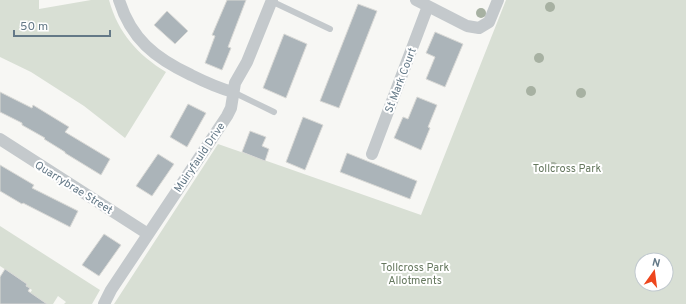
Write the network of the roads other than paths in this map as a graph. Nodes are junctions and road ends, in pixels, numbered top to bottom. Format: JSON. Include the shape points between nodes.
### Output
{"nodes":[{"id":1,"x":118,"y":0,"type":"edge"},
{"id":2,"x":272,"y":0,"type":"edge"},
{"id":3,"x":416,"y":0,"type":"edge"},
{"id":4,"x":498,"y":0,"type":"edge"},
{"id":5,"x":428,"y":6,"type":"junction"},
{"id":6,"x":330,"y":29,"type":"dead end"},
{"id":7,"x":233,"y":92,"type":"junction"},
{"id":8,"x":274,"y":112,"type":"dead end"},
{"id":9,"x":0,"y":139,"type":"edge"},
{"id":10,"x":372,"y":154,"type":"dead end"},
{"id":11,"x":148,"y":234,"type":"junction"},
{"id":12,"x":104,"y":304,"type":"edge"}],
"edges":[{"from":1,"to":7,"type":"street","via":[[135,34],[158,57],[215,87]]},
{"from":2,"to":6,"type":"lane"},
{"from":2,"to":7,"type":"street","name":"Muiryfauld Drive"},
{"from":3,"to":5,"type":"street"},
{"from":4,"to":5,"type":"street","via":[[489,22],[479,28],[467,26]]},
{"from":5,"to":10,"type":"street","name":"St Mark Court"},
{"from":7,"to":8,"type":"lane"},
{"from":7,"to":11,"type":"street","name":"Muiryfauld Drive","via":[[227,116]]},
{"from":9,"to":11,"type":"street","name":"Quarrybrae Street"},
{"from":11,"to":12,"type":"street","name":"Muiryfauld Drive"}]}
